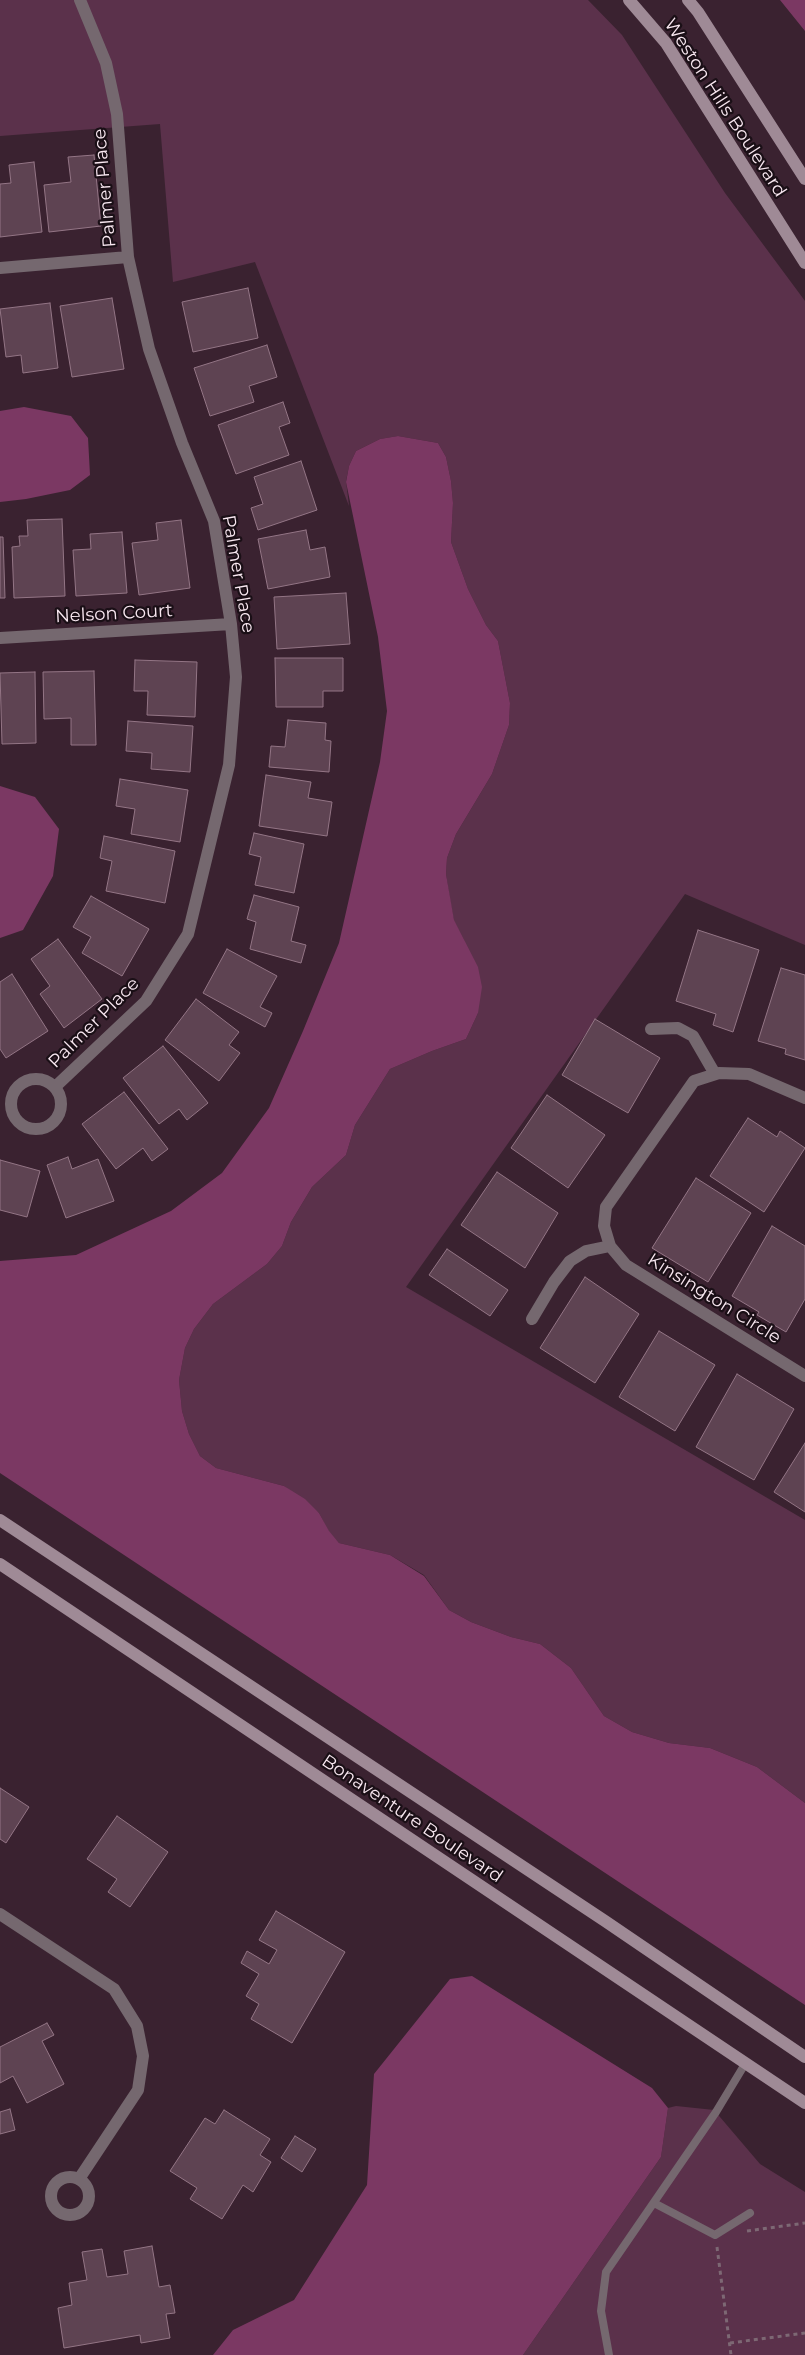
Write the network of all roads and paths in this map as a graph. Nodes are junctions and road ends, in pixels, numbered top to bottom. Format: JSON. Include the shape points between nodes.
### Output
{"nodes":[{"id":1,"x":80,"y":0,"type":"edge"},
{"id":2,"x":629,"y":0,"type":"edge"},
{"id":3,"x":688,"y":0,"type":"edge"},
{"id":4,"x":805,"y":179,"type":"edge"},
{"id":5,"x":128,"y":257,"type":"junction"},
{"id":6,"x":805,"y":263,"type":"edge"},
{"id":7,"x":0,"y":268,"type":"edge"},
{"id":8,"x":231,"y":624,"type":"junction"},
{"id":9,"x":0,"y":638,"type":"edge"},
{"id":10,"x":652,"y":1029,"type":"dead end"},
{"id":11,"x":714,"y":1074,"type":"junction"},
{"id":12,"x":55,"y":1087,"type":"junction"},
{"id":13,"x":805,"y":1098,"type":"edge"},
{"id":14,"x":610,"y":1246,"type":"junction"},
{"id":15,"x":532,"y":1319,"type":"dead end"},
{"id":16,"x":805,"y":1376,"type":"edge"},
{"id":17,"x":0,"y":1520,"type":"edge"},
{"id":18,"x":0,"y":1564,"type":"edge"},
{"id":19,"x":0,"y":1914,"type":"edge"},
{"id":20,"x":805,"y":2057,"type":"edge"},
{"id":21,"x":746,"y":2064,"type":"junction"},
{"id":22,"x":805,"y":2103,"type":"edge"},
{"id":23,"x":79,"y":2179,"type":"dead end"},
{"id":24,"x":654,"y":2203,"type":"junction"},
{"id":25,"x":750,"y":2213,"type":"dead end"},
{"id":26,"x":805,"y":2223,"type":"edge"},
{"id":27,"x":742,"y":2231,"type":"dead end"},
{"id":28,"x":715,"y":2235,"type":"junction"},
{"id":29,"x":805,"y":2333,"type":"edge"},
{"id":30,"x":730,"y":2343,"type":"junction"},
{"id":31,"x":609,"y":2355,"type":"edge"},
{"id":32,"x":730,"y":2355,"type":"edge"}],
"edges":[{"from":1,"to":5,"type":"street","name":"Palmer Place","via":[[106,63],[117,114]]},
{"from":2,"to":6,"type":"main road","name":"Weston Hills Boulevard","via":[[666,43]]},
{"from":3,"to":4,"type":"main road","name":"Weston Hills Boulevard"},
{"from":5,"to":7,"type":"street"},
{"from":5,"to":8,"type":"street","name":"Palmer Place","via":[[150,349],[182,443],[214,521]]},
{"from":8,"to":9,"type":"street","name":"Nelson Court"},
{"from":8,"to":12,"type":"street","name":"Palmer Place","via":[[236,677],[229,765],[188,934],[146,1001]]},
{"from":10,"to":11,"type":"street","via":[[678,1028],[693,1036]]},
{"from":11,"to":13,"type":"street","name":"Kinsington Circle","via":[[749,1074]]},
{"from":11,"to":14,"type":"street","name":"Kinsington Circle","via":[[694,1081],[606,1207],[604,1226]]},
{"from":12,"to":12,"type":"street","name":"Palmer Place","via":[[38,1078],[19,1084],[10,1102],[17,1121],[34,1129],[53,1123],[62,1106]]},
{"from":14,"to":15,"type":"street","via":[[586,1251],[570,1261]]},
{"from":14,"to":16,"type":"street","name":"Kinsington Circle","via":[[626,1265]]},
{"from":17,"to":20,"type":"main road","name":"Bonaventure Boulevard"},
{"from":18,"to":21,"type":"main road","name":"Bonaventure Boulevard"},
{"from":19,"to":23,"type":"street","via":[[114,1989],[137,2026],[143,2056],[138,2090]]},
{"from":21,"to":22,"type":"main road","name":"Bonaventure Boulevard"},
{"from":21,"to":24,"type":"lane"},
{"from":24,"to":28,"type":"lane"},
{"from":24,"to":31,"type":"lane","via":[[606,2272],[601,2311]]},
{"from":25,"to":28,"type":"lane"},
{"from":26,"to":27,"type":"path"},
{"from":28,"to":30,"type":"path"},
{"from":29,"to":30,"type":"path"},
{"from":30,"to":32,"type":"path"}]}
